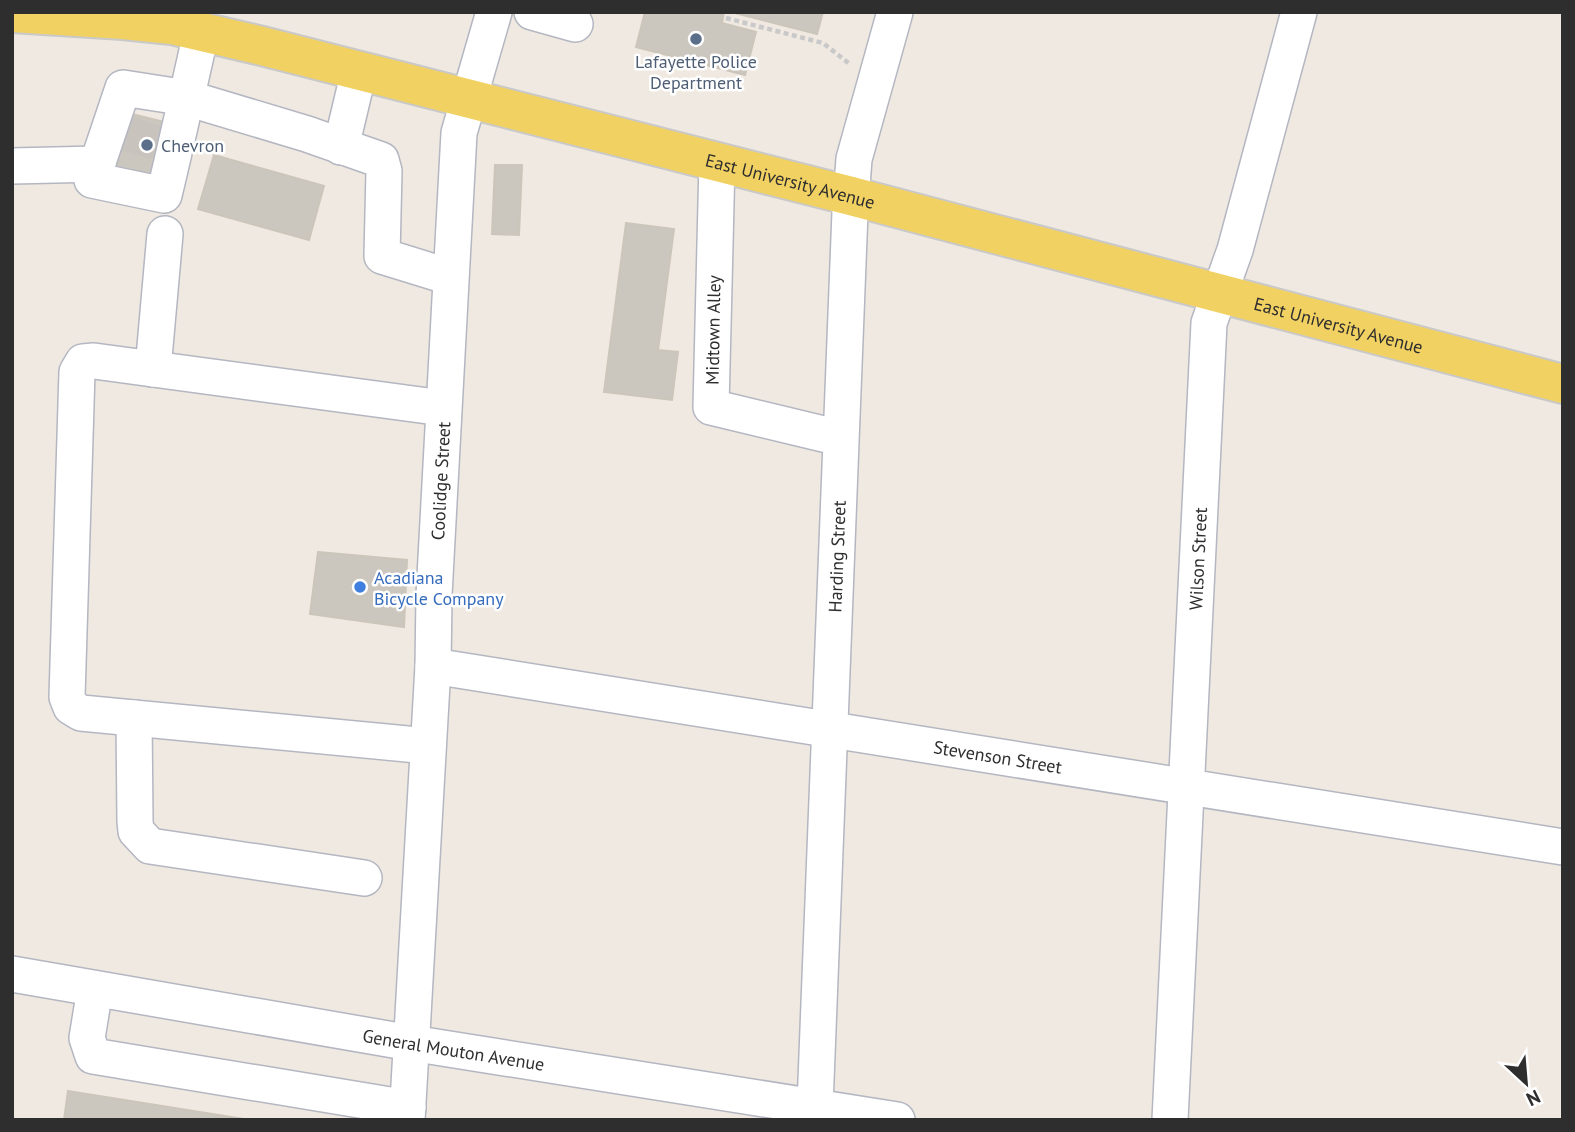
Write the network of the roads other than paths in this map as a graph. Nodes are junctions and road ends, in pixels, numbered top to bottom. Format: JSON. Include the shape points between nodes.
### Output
{"nodes":[{"id":1,"x":494,"y":12,"type":"edge"},
{"id":2,"x":532,"y":12,"type":"edge"},
{"id":3,"x":895,"y":12,"type":"edge"},
{"id":4,"x":1299,"y":12,"type":"edge"},
{"id":5,"x":12,"y":13,"type":"edge"},
{"id":6,"x":216,"y":22,"type":"edge"},
{"id":7,"x":575,"y":24,"type":"dead end"},
{"id":8,"x":359,"y":71,"type":"junction"},
{"id":9,"x":187,"y":98,"type":"junction"},
{"id":10,"x":468,"y":99,"type":"junction"},
{"id":11,"x":341,"y":147,"type":"junction"},
{"id":12,"x":717,"y":162,"type":"junction"},
{"id":13,"x":98,"y":164,"type":"junction"},
{"id":14,"x":12,"y":166,"type":"edge"},
{"id":15,"x":851,"y":197,"type":"junction"},
{"id":16,"x":165,"y":234,"type":"dead end"},
{"id":17,"x":450,"y":277,"type":"junction"},
{"id":18,"x":1220,"y":293,"type":"junction"},
{"id":19,"x":153,"y":369,"type":"junction"},
{"id":20,"x":1563,"y":384,"type":"edge"},
{"id":21,"x":443,"y":408,"type":"junction"},
{"id":22,"x":841,"y":438,"type":"junction"},
{"id":23,"x":433,"y":666,"type":"junction"},
{"id":24,"x":134,"y":718,"type":"junction"},
{"id":25,"x":828,"y":730,"type":"junction"},
{"id":26,"x":428,"y":746,"type":"junction"},
{"id":27,"x":1186,"y":786,"type":"junction"},
{"id":28,"x":1563,"y":847,"type":"edge"},
{"id":29,"x":364,"y":878,"type":"dead end"},
{"id":30,"x":12,"y":974,"type":"edge"},
{"id":31,"x":95,"y":989,"type":"junction"},
{"id":32,"x":411,"y":1043,"type":"junction"},
{"id":33,"x":814,"y":1106,"type":"junction"},
{"id":34,"x":407,"y":1114,"type":"edge"},
{"id":35,"x":897,"y":1120,"type":"edge"},
{"id":36,"x":1170,"y":1120,"type":"edge"}],
"edges":[{"from":1,"to":10,"type":"street","name":"Coolidge Street"},
{"from":2,"to":7,"type":"street"},
{"from":3,"to":15,"type":"street","name":"Harding Street","via":[[854,159]]},
{"from":4,"to":18,"type":"street","name":"Wilson Street","via":[[1236,250]]},
{"from":5,"to":6,"type":"main road","via":[[173,25]]},
{"from":6,"to":8,"type":"main road","name":"East University Avenue","via":[[262,46]]},
{"from":6,"to":9,"type":"street"},
{"from":8,"to":10,"type":"main road","name":"East University Avenue"},
{"from":8,"to":11,"type":"street"},
{"from":9,"to":11,"type":"street"},
{"from":9,"to":13,"type":"street","via":[[124,88],[116,130]]},
{"from":9,"to":13,"type":"street","via":[[171,146],[164,195],[92,180]]},
{"from":10,"to":12,"type":"main road","name":"East University Avenue"},
{"from":10,"to":17,"type":"street","name":"Coolidge Street","via":[[459,133]]},
{"from":11,"to":17,"type":"street","via":[[381,160],[382,256]]},
{"from":12,"to":15,"type":"main road","name":"East University Avenue"},
{"from":12,"to":22,"type":"street","name":"Midtown Alley","via":[[711,407]]},
{"from":13,"to":14,"type":"street"},
{"from":15,"to":18,"type":"main road","name":"East University Avenue"},
{"from":15,"to":22,"type":"street","name":"Harding Street"},
{"from":16,"to":19,"type":"street"},
{"from":17,"to":21,"type":"street","name":"Coolidge Street"},
{"from":18,"to":20,"type":"main road","name":"East University Avenue"},
{"from":18,"to":27,"type":"street","name":"Wilson Street","via":[[1207,341]]},
{"from":19,"to":21,"type":"street"},
{"from":19,"to":24,"type":"street","via":[[94,361],[83,362],[77,372],[67,697],[71,707],[81,713]]},
{"from":21,"to":23,"type":"street","name":"Coolidge Street"},
{"from":22,"to":25,"type":"street","name":"Harding Street"},
{"from":23,"to":25,"type":"street","name":"Stevenson Street"},
{"from":23,"to":26,"type":"street","name":"Coolidge Street"},
{"from":24,"to":26,"type":"street"},
{"from":24,"to":29,"type":"street","via":[[136,831],[150,846]]},
{"from":25,"to":27,"type":"street","name":"Stevenson Street"},
{"from":25,"to":33,"type":"street","name":"Harding Street"},
{"from":26,"to":32,"type":"street","name":"Coolidge Street"},
{"from":27,"to":28,"type":"street","name":"Stevenson Street"},
{"from":27,"to":36,"type":"street","name":"Wilson Street"},
{"from":30,"to":31,"type":"street","name":"General Mouton Avenue"},
{"from":31,"to":32,"type":"street","name":"General Mouton Avenue"},
{"from":31,"to":34,"type":"street","via":[[87,1038],[93,1056]]},
{"from":32,"to":33,"type":"street","name":"General Mouton Avenue"},
{"from":32,"to":34,"type":"street","name":"Coolidge Street"},
{"from":33,"to":35,"type":"street","name":"General Mouton Avenue"}]}
